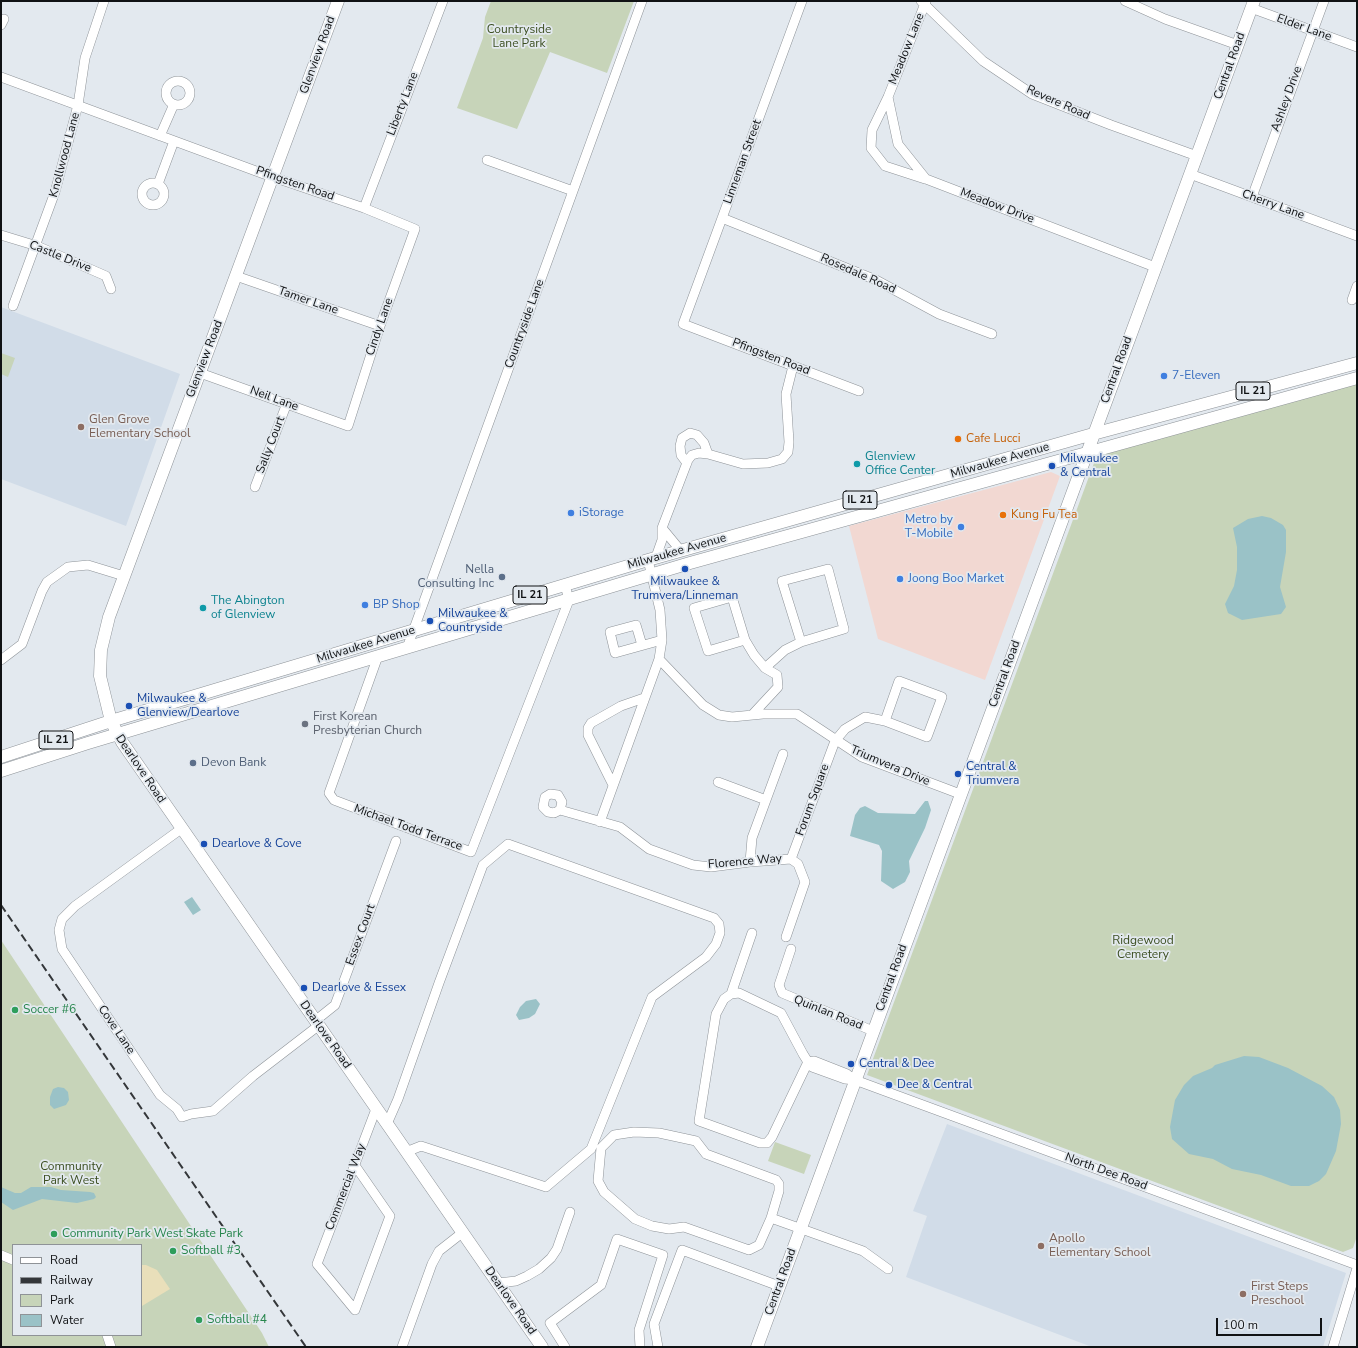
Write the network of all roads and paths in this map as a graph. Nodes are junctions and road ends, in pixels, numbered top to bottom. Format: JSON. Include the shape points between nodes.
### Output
{"nodes":[{"id":1,"x":104,"y":1,"type":"edge"},
{"id":2,"x":338,"y":1,"type":"edge"},
{"id":3,"x":443,"y":1,"type":"edge"},
{"id":4,"x":642,"y":1,"type":"edge"},
{"id":5,"x":802,"y":1,"type":"edge"},
{"id":6,"x":1126,"y":1,"type":"edge"},
{"id":7,"x":1324,"y":1,"type":"edge"},
{"id":8,"x":924,"y":2,"type":"edge"},
{"id":9,"x":1253,"y":5,"type":"edge"},
{"id":10,"x":1312,"y":30,"type":"junction"},
{"id":11,"x":1238,"y":45,"type":"junction"},
{"id":12,"x":1357,"y":47,"type":"edge"},
{"id":13,"x":1,"y":77,"type":"edge"},
{"id":14,"x":888,"y":97,"type":"junction"},
{"id":15,"x":174,"y":104,"type":"dead end"},
{"id":16,"x":78,"y":105,"type":"junction"},
{"id":17,"x":160,"y":136,"type":"junction"},
{"id":18,"x":174,"y":142,"type":"junction"},
{"id":19,"x":1196,"y":156,"type":"junction"},
{"id":20,"x":487,"y":160,"type":"dead end"},
{"id":21,"x":1190,"y":174,"type":"junction"},
{"id":22,"x":273,"y":177,"type":"junction"},
{"id":23,"x":926,"y":179,"type":"junction"},
{"id":24,"x":158,"y":184,"type":"dead end"},
{"id":25,"x":573,"y":191,"type":"junction"},
{"id":26,"x":1252,"y":197,"type":"junction"},
{"id":27,"x":364,"y":208,"type":"junction"},
{"id":28,"x":722,"y":218,"type":"junction"},
{"id":29,"x":415,"y":229,"type":"joint"},
{"id":30,"x":1,"y":235,"type":"edge"},
{"id":31,"x":1357,"y":236,"type":"edge"},
{"id":32,"x":37,"y":246,"type":"junction"},
{"id":33,"x":1155,"y":267,"type":"junction"},
{"id":34,"x":236,"y":276,"type":"junction"},
{"id":35,"x":1357,"y":286,"type":"edge"},
{"id":36,"x":111,"y":289,"type":"dead end"},
{"id":37,"x":1352,"y":300,"type":"dead end"},
{"id":38,"x":13,"y":306,"type":"dead end"},
{"id":39,"x":683,"y":324,"type":"joint"},
{"id":40,"x":380,"y":326,"type":"junction"},
{"id":41,"x":992,"y":334,"type":"dead end"},
{"id":42,"x":1357,"y":363,"type":"edge"},
{"id":43,"x":793,"y":366,"type":"junction"},
{"id":44,"x":200,"y":373,"type":"junction"},
{"id":45,"x":1357,"y":378,"type":"edge"},
{"id":46,"x":860,"y":390,"type":"dead end"},
{"id":47,"x":287,"y":403,"type":"junction"},
{"id":48,"x":348,"y":426,"type":"joint"},
{"id":49,"x":1093,"y":434,"type":"junction"},
{"id":50,"x":1086,"y":452,"type":"junction"},
{"id":51,"x":708,"y":454,"type":"junction"},
{"id":52,"x":687,"y":463,"type":"junction"},
{"id":53,"x":963,"y":471,"type":"junction"},
{"id":54,"x":255,"y":487,"type":"dead end"},
{"id":55,"x":904,"y":503,"type":"junction"},
{"id":56,"x":662,"y":528,"type":"junction"},
{"id":57,"x":681,"y":550,"type":"junction"},
{"id":58,"x":652,"y":559,"type":"junction"},
{"id":59,"x":652,"y":575,"type":"junction"},
{"id":60,"x":124,"y":576,"type":"junction"},
{"id":61,"x":565,"y":585,"type":"junction"},
{"id":62,"x":569,"y":600,"type":"junction"},
{"id":63,"x":413,"y":630,"type":"junction"},
{"id":64,"x":662,"y":640,"type":"junction"},
{"id":65,"x":746,"y":640,"type":"junction"},
{"id":66,"x":800,"y":642,"type":"junction"},
{"id":67,"x":642,"y":645,"type":"dead end"},
{"id":68,"x":407,"y":648,"type":"junction"},
{"id":69,"x":378,"y":656,"type":"junction"},
{"id":70,"x":659,"y":659,"type":"junction"},
{"id":71,"x":1,"y":660,"type":"edge"},
{"id":72,"x":765,"y":668,"type":"junction"},
{"id":73,"x":644,"y":698,"type":"junction"},
{"id":74,"x":752,"y":715,"type":"junction"},
{"id":75,"x":111,"y":721,"type":"junction"},
{"id":76,"x":885,"y":721,"type":"junction"},
{"id":77,"x":117,"y":736,"type":"junction"},
{"id":78,"x":835,"y":741,"type":"junction"},
{"id":79,"x":783,"y":754,"type":"dead end"},
{"id":80,"x":1,"y":757,"type":"edge"},
{"id":81,"x":1,"y":771,"type":"edge"},
{"id":82,"x":718,"y":782,"type":"dead end"},
{"id":83,"x":612,"y":785,"type":"junction"},
{"id":84,"x":960,"y":794,"type":"junction"},
{"id":85,"x":766,"y":800,"type":"junction"},
{"id":86,"x":560,"y":810,"type":"dead end"},
{"id":87,"x":600,"y":822,"type":"junction"},
{"id":88,"x":181,"y":829,"type":"junction"},
{"id":89,"x":396,"y":841,"type":"dead end"},
{"id":90,"x":791,"y":859,"type":"junction"},
{"id":91,"x":750,"y":862,"type":"junction"},
{"id":92,"x":752,"y":934,"type":"dead end"},
{"id":93,"x":786,"y":937,"type":"dead end"},
{"id":94,"x":791,"y":949,"type":"dead end"},
{"id":95,"x":733,"y":993,"type":"junction"},
{"id":96,"x":316,"y":1023,"type":"junction"},
{"id":97,"x":873,"y":1031,"type":"junction"},
{"id":98,"x":808,"y":1062,"type":"junction"},
{"id":99,"x":855,"y":1080,"type":"junction"},
{"id":100,"x":376,"y":1109,"type":"junction"},
{"id":101,"x":387,"y":1124,"type":"junction"},
{"id":102,"x":406,"y":1152,"type":"junction"},
{"id":103,"x":354,"y":1164,"type":"junction"},
{"id":104,"x":570,"y":1212,"type":"dead end"},
{"id":105,"x":771,"y":1218,"type":"junction"},
{"id":106,"x":800,"y":1228,"type":"junction"},
{"id":107,"x":462,"y":1233,"type":"junction"},
{"id":108,"x":1,"y":1255,"type":"edge"},
{"id":109,"x":12,"y":1260,"type":"edge"},
{"id":110,"x":1357,"y":1265,"type":"edge"},
{"id":111,"x":1357,"y":1268,"type":"edge"},
{"id":112,"x":888,"y":1269,"type":"dead end"},
{"id":113,"x":498,"y":1283,"type":"junction"},
{"id":114,"x":779,"y":1286,"type":"junction"},
{"id":115,"x":107,"y":1336,"type":"edge"},
{"id":116,"x":111,"y":1347,"type":"edge"},
{"id":117,"x":402,"y":1347,"type":"edge"},
{"id":118,"x":542,"y":1347,"type":"edge"},
{"id":119,"x":565,"y":1347,"type":"edge"},
{"id":120,"x":640,"y":1347,"type":"edge"},
{"id":121,"x":658,"y":1347,"type":"edge"},
{"id":122,"x":757,"y":1347,"type":"edge"},
{"id":123,"x":1333,"y":1347,"type":"edge"}],
"edges":[{"from":1,"to":16,"type":"street","name":"Knollwood Lane","via":[[85,58]]},
{"from":2,"to":22,"type":"main road","name":"Glenview Road"},
{"from":3,"to":27,"type":"street","name":"Liberty Lane"},
{"from":4,"to":25,"type":"street","name":"Countryside Lane"},
{"from":5,"to":28,"type":"street","name":"Linneman Street"},
{"from":6,"to":11,"type":"street","via":[[1165,19]]},
{"from":7,"to":10,"type":"street","name":"Ashley Drive"},
{"from":8,"to":14,"type":"street","name":"Meadow Lane"},
{"from":8,"to":19,"type":"street","name":"Revere Road","via":[[983,61],[1032,94]]},
{"from":9,"to":10,"type":"street","name":"Elder Lane"},
{"from":9,"to":11,"type":"main road","name":"Central Road"},
{"from":10,"to":12,"type":"street","name":"Elder Lane"},
{"from":10,"to":26,"type":"street","name":"Ashley Drive"},
{"from":11,"to":19,"type":"main road","name":"Central Road"},
{"from":13,"to":16,"type":"street","name":"Pfingsten Road"},
{"from":14,"to":23,"type":"street","via":[[898,144]]},
{"from":14,"to":23,"type":"street","name":"Meadow Lane","via":[[872,130],[872,148],[885,166]]},
{"from":15,"to":17,"type":"street"},
{"from":16,"to":17,"type":"street","name":"Pfingsten Road"},
{"from":16,"to":32,"type":"street","name":"Knollwood Lane","via":[[55,192]]},
{"from":17,"to":18,"type":"street","name":"Pfingsten Road"},
{"from":18,"to":22,"type":"street","name":"Pfingsten Road"},
{"from":18,"to":24,"type":"street"},
{"from":19,"to":21,"type":"main road","name":"Central Road"},
{"from":20,"to":25,"type":"street"},
{"from":21,"to":26,"type":"street","name":"Cherry Lane"},
{"from":21,"to":33,"type":"main road","name":"Central Road"},
{"from":22,"to":27,"type":"street","name":"Pfingsten Road"},
{"from":22,"to":34,"type":"main road","name":"Glenview Road"},
{"from":23,"to":33,"type":"street","name":"Meadow Drive"},
{"from":25,"to":63,"type":"street","name":"Countryside Lane"},
{"from":26,"to":31,"type":"street","name":"Cherry Lane"},
{"from":27,"to":29,"type":"street","name":"Pfingsten Road"},
{"from":28,"to":39,"type":"street","name":"Linneman Street"},
{"from":28,"to":41,"type":"street","name":"Rosedale Road","via":[[876,280],[939,314]]},
{"from":29,"to":40,"type":"street","name":"Cindy Lane"},
{"from":30,"to":32,"type":"street","name":"Castle Drive"},
{"from":32,"to":36,"type":"street","name":"Castle Drive","via":[[106,276]]},
{"from":32,"to":38,"type":"street","name":"Knollwood Lane"},
{"from":33,"to":49,"type":"main road","name":"Central Road"},
{"from":34,"to":40,"type":"street","name":"Tamer Lane"},
{"from":34,"to":44,"type":"main road","name":"Glenview Road"},
{"from":35,"to":37,"type":"street"},
{"from":39,"to":43,"type":"street","name":"Pfingsten Road"},
{"from":40,"to":48,"type":"street","name":"Cindy Lane"},
{"from":42,"to":49,"type":"main road","name":"Milwaukee Avenue","number":"IL 21"},
{"from":43,"to":46,"type":"street","name":"Pfingsten Road"},
{"from":43,"to":51,"type":"street","via":[[786,394],[788,452],[782,459],[768,463],[743,464]]},
{"from":44,"to":47,"type":"street","name":"Neil Lane"},
{"from":44,"to":60,"type":"main road","name":"Glenview Road"},
{"from":45,"to":50,"type":"main road","name":"Milwaukee Avenue","number":"IL 21"},
{"from":47,"to":48,"type":"street","name":"Neil Lane"},
{"from":47,"to":54,"type":"street","name":"Sally Court"},
{"from":49,"to":50,"type":"main road","name":"Central Road"},
{"from":49,"to":53,"type":"main road","name":"Milwaukee Avenue","number":"IL 21"},
{"from":50,"to":55,"type":"main road","name":"Milwaukee Avenue","number":"IL 21"},
{"from":50,"to":84,"type":"main road","name":"Central Road"},
{"from":51,"to":52,"type":"street","via":[[692,455]]},
{"from":51,"to":52,"type":"street","via":[[704,443],[697,435],[690,434],[682,438],[680,446],[681,455]]},
{"from":52,"to":56,"type":"street"},
{"from":53,"to":55,"type":"main road","via":[[953,478],[910,490]]},
{"from":53,"to":57,"type":"main road","name":"Milwaukee Avenue","number":"IL 21"},
{"from":55,"to":59,"type":"main road","name":"Milwaukee Avenue","number":"IL 21"},
{"from":56,"to":57,"type":"street"},
{"from":56,"to":58,"type":"street","via":[[662,540]]},
{"from":57,"to":58,"type":"main road","name":"Milwaukee Avenue","number":"IL 21"},
{"from":58,"to":59,"type":"street"},
{"from":58,"to":61,"type":"main road","name":"Milwaukee Avenue","number":"IL 21"},
{"from":59,"to":62,"type":"main road","name":"Milwaukee Avenue","number":"IL 21"},
{"from":59,"to":64,"type":"street","via":[[660,610]]},
{"from":60,"to":71,"type":"street","via":[[88,565],[68,567],[47,582],[22,644]]},
{"from":60,"to":75,"type":"main road","name":"Glenview Road","via":[[109,617],[101,650],[100,676]]},
{"from":61,"to":62,"type":"street"},
{"from":61,"to":63,"type":"main road","name":"Milwaukee Avenue","number":"IL 21"},
{"from":62,"to":68,"type":"main road","name":"Milwaukee Avenue","number":"IL 21"},
{"from":62,"to":69,"type":"street","name":"Michael Todd Terrace","via":[[472,852],[334,800],[329,793]]},
{"from":63,"to":68,"type":"street","name":"Countryside Lane"},
{"from":63,"to":75,"type":"main road","name":"Milwaukee Avenue","number":"IL 21"},
{"from":64,"to":67,"type":"street"},
{"from":64,"to":70,"type":"street"},
{"from":65,"to":65,"type":"street","via":[[732,597],[694,608],[708,651]]},
{"from":65,"to":72,"type":"street"},
{"from":66,"to":66,"type":"street","via":[[782,581],[828,569],[844,629]]},
{"from":66,"to":72,"type":"street","via":[[785,650]]},
{"from":68,"to":69,"type":"main road","name":"Milwaukee Avenue","number":"IL 21"},
{"from":69,"to":77,"type":"main road","name":"Milwaukee Avenue","number":"IL 21"},
{"from":70,"to":73,"type":"street"},
{"from":70,"to":74,"type":"street","name":"Triumvera Drive","via":[[703,705],[719,714],[732,717]]},
{"from":72,"to":74,"type":"street","via":[[777,676],[778,687]]},
{"from":73,"to":83,"type":"street"},
{"from":73,"to":83,"type":"street","via":[[621,706],[591,723],[588,728],[588,735]]},
{"from":74,"to":78,"type":"street","name":"Triumvera Drive","via":[[796,714]]},
{"from":75,"to":77,"type":"main road","name":"Dearlove Road"},
{"from":75,"to":80,"type":"main road","name":"Milwaukee Avenue","number":"IL 21"},
{"from":76,"to":76,"type":"street","via":[[927,737],[942,697],[899,681]]},
{"from":76,"to":78,"type":"street","via":[[865,717],[845,729]]},
{"from":77,"to":81,"type":"main road","name":"Milwaukee Avenue","number":"IL 21"},
{"from":77,"to":88,"type":"main road","name":"Dearlove Road"},
{"from":78,"to":84,"type":"street","name":"Triumvera Drive","via":[[862,757]]},
{"from":78,"to":90,"type":"street","name":"Forum Square"},
{"from":79,"to":85,"type":"street"},
{"from":82,"to":85,"type":"street"},
{"from":83,"to":87,"type":"street"},
{"from":84,"to":97,"type":"main road","name":"Central Road"},
{"from":85,"to":91,"type":"street","via":[[752,838]]},
{"from":86,"to":87,"type":"street"},
{"from":87,"to":91,"type":"street","name":"Florence Way","via":[[620,827],[649,849],[693,864],[711,868]]},
{"from":88,"to":96,"type":"main road","name":"Dearlove Road"},
{"from":88,"to":96,"type":"street","name":"Cove Lane","via":[[74,906],[62,919],[59,930],[62,949],[160,1095],[177,1109],[182,1117],[213,1111]]},
{"from":89,"to":96,"type":"street","name":"Essex Court","via":[[335,1005]]},
{"from":90,"to":91,"type":"street","name":"Florence Way"},
{"from":90,"to":93,"type":"street","name":"Florence Way","via":[[798,864],[805,882]]},
{"from":92,"to":95,"type":"street"},
{"from":94,"to":97,"type":"street","name":"Quinlan Road","via":[[779,985],[782,993]]},
{"from":95,"to":98,"type":"street","via":[[781,1013]]},
{"from":95,"to":98,"type":"street","via":[[724,999],[716,1014],[699,1121],[760,1143],[767,1143]]},
{"from":96,"to":100,"type":"main road","name":"Dearlove Road"},
{"from":97,"to":99,"type":"main road","name":"Central Road"},
{"from":98,"to":99,"type":"street","name":"North Dee Road","via":[[839,1077]]},
{"from":99,"to":106,"type":"main road","name":"Central Road"},
{"from":99,"to":110,"type":"street","name":"North Dee Road"},
{"from":100,"to":101,"type":"main road","name":"Dearlove Road"},
{"from":100,"to":103,"type":"street","name":"Commercial Way"},
{"from":101,"to":102,"type":"main road","name":"Dearlove Road"},
{"from":101,"to":102,"type":"street","via":[[483,865],[508,844],[714,918],[719,924],[720,933],[716,944],[706,957],[652,997],[592,1149],[546,1187],[421,1146]]},
{"from":102,"to":107,"type":"main road","name":"Dearlove Road"},
{"from":103,"to":103,"type":"street","name":"Commercial Way","via":[[317,1264],[355,1310],[390,1216]]},
{"from":104,"to":113,"type":"street","via":[[557,1249],[539,1270],[516,1281]]},
{"from":105,"to":105,"type":"street","via":[[759,1245],[749,1250],[684,1227],[668,1229],[635,1219],[609,1197],[598,1181],[601,1148],[614,1136],[634,1132],[659,1133],[696,1141],[706,1154],[776,1180],[779,1184]]},
{"from":105,"to":106,"type":"street"},
{"from":106,"to":112,"type":"street","via":[[863,1251]]},
{"from":106,"to":114,"type":"main road","name":"Central Road"},
{"from":107,"to":113,"type":"main road","name":"Dearlove Road"},
{"from":107,"to":117,"type":"street","via":[[439,1251],[432,1264]]},
{"from":108,"to":109,"type":"street"},
{"from":111,"to":123,"type":"street"},
{"from":113,"to":118,"type":"main road","name":"Dearlove Road"},
{"from":114,"to":121,"type":"street","via":[[682,1250],[654,1324]]},
{"from":114,"to":122,"type":"main road","name":"Central Road"},
{"from":115,"to":116,"type":"street"},
{"from":119,"to":120,"type":"street","via":[[550,1323],[601,1285],[617,1239],[663,1255],[638,1330]]}]}
